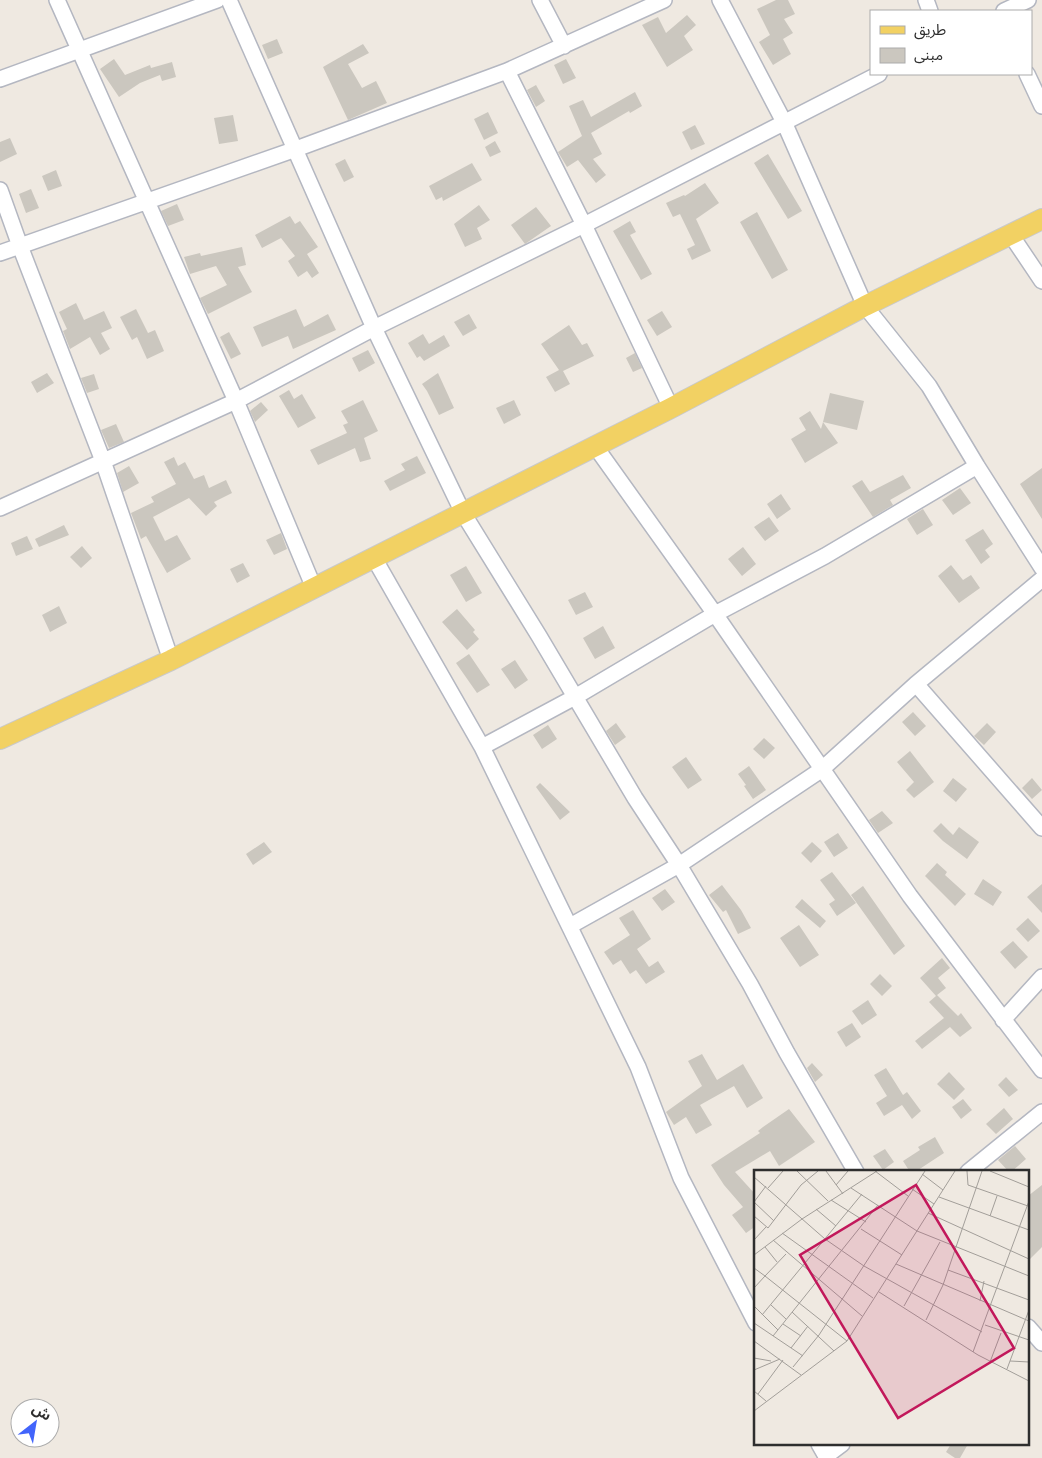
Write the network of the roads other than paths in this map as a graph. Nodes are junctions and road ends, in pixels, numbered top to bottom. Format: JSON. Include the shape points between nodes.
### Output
{"nodes":[{"id":1,"x":57,"y":0,"type":"edge"},
{"id":2,"x":217,"y":0,"type":"edge"},
{"id":3,"x":229,"y":0,"type":"edge"},
{"id":4,"x":540,"y":0,"type":"edge"},
{"id":5,"x":664,"y":0,"type":"edge"},
{"id":6,"x":720,"y":0,"type":"edge"},
{"id":7,"x":1028,"y":0,"type":"edge"},
{"id":8,"x":1006,"y":10,"type":"edge"},
{"id":9,"x":564,"y":46,"type":"junction"},
{"id":10,"x":78,"y":50,"type":"junction"},
{"id":11,"x":507,"y":71,"type":"junction"},
{"id":12,"x":877,"y":75,"type":"edge"},
{"id":13,"x":1027,"y":75,"type":"edge"},
{"id":14,"x":0,"y":79,"type":"edge"},
{"id":15,"x":1042,"y":106,"type":"edge"},
{"id":16,"x":784,"y":122,"type":"junction"},
{"id":17,"x":296,"y":149,"type":"junction"},
{"id":18,"x":0,"y":190,"type":"edge"},
{"id":19,"x":148,"y":201,"type":"junction"},
{"id":20,"x":1042,"y":219,"type":"edge"},
{"id":21,"x":584,"y":225,"type":"junction"},
{"id":22,"x":1011,"y":235,"type":"junction"},
{"id":23,"x":20,"y":246,"type":"junction"},
{"id":24,"x":0,"y":253,"type":"edge"},
{"id":25,"x":1042,"y":281,"type":"edge"},
{"id":26,"x":865,"y":306,"type":"junction"},
{"id":27,"x":374,"y":328,"type":"junction"},
{"id":28,"x":236,"y":400,"type":"junction"},
{"id":29,"x":671,"y":408,"type":"junction"},
{"id":30,"x":595,"y":446,"type":"junction"},
{"id":31,"x":103,"y":461,"type":"junction"},
{"id":32,"x":977,"y":466,"type":"junction"},
{"id":33,"x":0,"y":508,"type":"edge"},
{"id":34,"x":463,"y":513,"type":"junction"},
{"id":35,"x":374,"y":558,"type":"junction"},
{"id":36,"x":1042,"y":568,"type":"edge"},
{"id":37,"x":1042,"y":579,"type":"edge"},
{"id":38,"x":314,"y":588,"type":"junction"},
{"id":39,"x":714,"y":614,"type":"junction"},
{"id":40,"x":171,"y":660,"type":"junction"},
{"id":41,"x":916,"y":684,"type":"junction"},
{"id":42,"x":575,"y":697,"type":"junction"},
{"id":43,"x":0,"y":739,"type":"edge"},
{"id":44,"x":482,"y":747,"type":"junction"},
{"id":45,"x":821,"y":770,"type":"junction"},
{"id":46,"x":1042,"y":828,"type":"edge"},
{"id":47,"x":679,"y":865,"type":"junction"},
{"id":48,"x":570,"y":926,"type":"junction"},
{"id":49,"x":1042,"y":976,"type":"edge"},
{"id":50,"x":1003,"y":1020,"type":"junction"},
{"id":51,"x":1042,"y":1070,"type":"edge"},
{"id":52,"x":1042,"y":1112,"type":"edge"},
{"id":53,"x":855,"y":1170,"type":"edge"},
{"id":54,"x":970,"y":1170,"type":"edge"},
{"id":55,"x":754,"y":1319,"type":"edge"},
{"id":56,"x":1030,"y":1330,"type":"edge"},
{"id":57,"x":1042,"y":1343,"type":"edge"},
{"id":58,"x":838,"y":1446,"type":"edge"},
{"id":59,"x":824,"y":1453,"type":"edge"}],
"edges":[{"from":1,"to":10,"type":"street"},
{"from":2,"to":10,"type":"street"},
{"from":3,"to":17,"type":"street"},
{"from":4,"to":9,"type":"street"},
{"from":5,"to":9,"type":"street"},
{"from":6,"to":16,"type":"street"},
{"from":7,"to":8,"type":"street"},
{"from":9,"to":11,"type":"street"},
{"from":10,"to":14,"type":"street"},
{"from":10,"to":19,"type":"street"},
{"from":11,"to":17,"type":"street"},
{"from":11,"to":21,"type":"street"},
{"from":12,"to":16,"type":"street"},
{"from":13,"to":15,"type":"street"},
{"from":16,"to":21,"type":"street"},
{"from":16,"to":26,"type":"street"},
{"from":17,"to":19,"type":"street"},
{"from":17,"to":27,"type":"street"},
{"from":18,"to":23,"type":"street"},
{"from":19,"to":23,"type":"street"},
{"from":19,"to":28,"type":"street"},
{"from":20,"to":22,"type":"main road"},
{"from":21,"to":27,"type":"street"},
{"from":21,"to":29,"type":"street"},
{"from":22,"to":25,"type":"street"},
{"from":22,"to":26,"type":"main road"},
{"from":23,"to":24,"type":"street"},
{"from":23,"to":31,"type":"street"},
{"from":26,"to":29,"type":"main road"},
{"from":26,"to":32,"type":"street","via":[[929,386]]},
{"from":27,"to":28,"type":"street"},
{"from":27,"to":34,"type":"street"},
{"from":28,"to":31,"type":"street"},
{"from":28,"to":38,"type":"street"},
{"from":29,"to":30,"type":"main road"},
{"from":30,"to":34,"type":"main road"},
{"from":30,"to":39,"type":"street"},
{"from":31,"to":33,"type":"street"},
{"from":31,"to":40,"type":"street"},
{"from":32,"to":36,"type":"street"},
{"from":32,"to":39,"type":"street","via":[[825,556]]},
{"from":34,"to":35,"type":"main road"},
{"from":34,"to":42,"type":"street"},
{"from":35,"to":38,"type":"main road"},
{"from":35,"to":44,"type":"street"},
{"from":37,"to":41,"type":"street"},
{"from":38,"to":40,"type":"main road"},
{"from":39,"to":42,"type":"street"},
{"from":39,"to":45,"type":"street"},
{"from":40,"to":43,"type":"main road"},
{"from":41,"to":45,"type":"street"},
{"from":41,"to":46,"type":"street"},
{"from":42,"to":44,"type":"street"},
{"from":42,"to":47,"type":"street"},
{"from":44,"to":48,"type":"street"},
{"from":45,"to":47,"type":"street"},
{"from":45,"to":50,"type":"street"},
{"from":47,"to":48,"type":"street"},
{"from":47,"to":53,"type":"street"},
{"from":48,"to":55,"type":"street","via":[[638,1067],[681,1178]]},
{"from":49,"to":50,"type":"street"},
{"from":50,"to":51,"type":"street"},
{"from":52,"to":54,"type":"street"},
{"from":56,"to":57,"type":"street"},
{"from":58,"to":59,"type":"street"}]}
